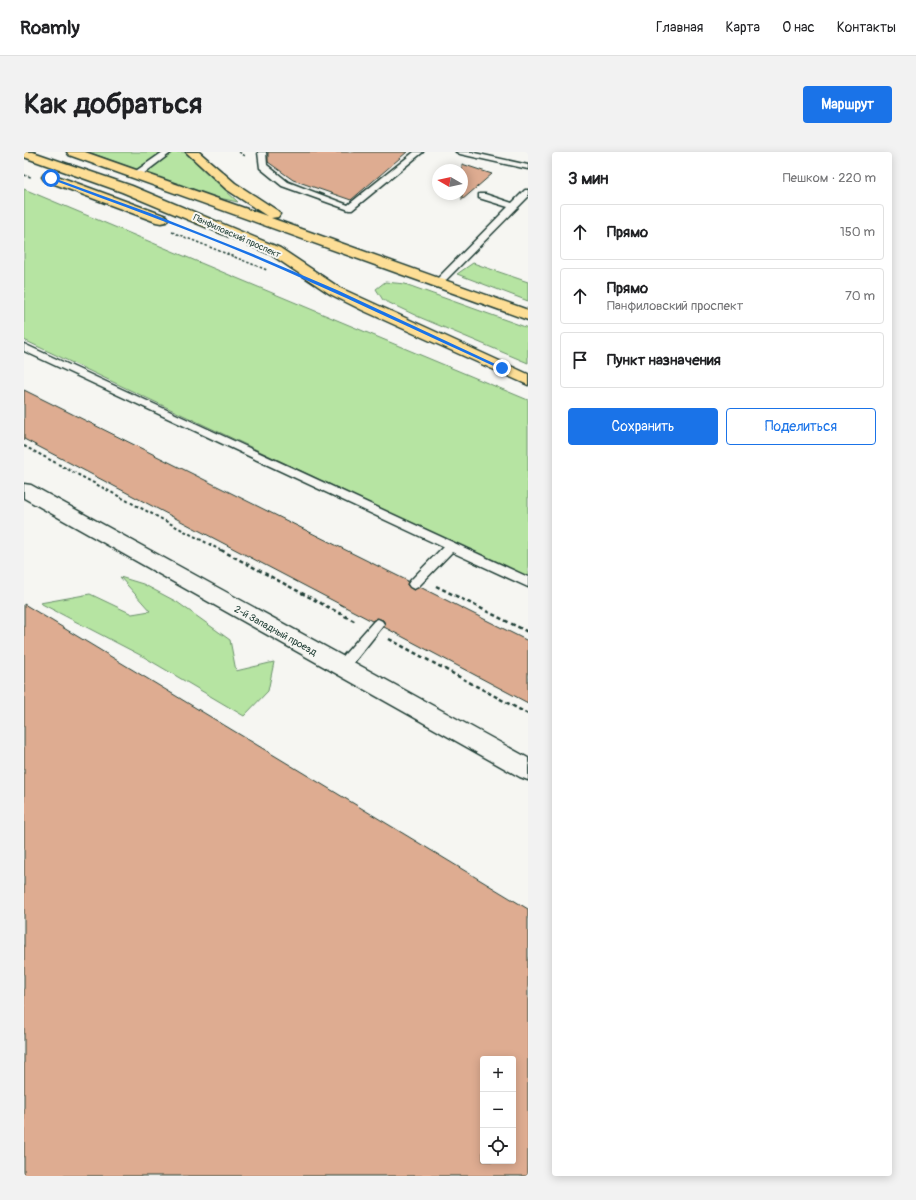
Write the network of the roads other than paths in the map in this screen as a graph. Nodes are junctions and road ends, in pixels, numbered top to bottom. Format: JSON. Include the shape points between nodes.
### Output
{"nodes":[{"id":1,"x":73,"y":152,"type":"edge"},
{"id":2,"x":168,"y":152,"type":"edge"},
{"id":3,"x":192,"y":152,"type":"edge"},
{"id":4,"x":262,"y":152,"type":"edge"},
{"id":5,"x":419,"y":152,"type":"edge"},
{"id":6,"x":460,"y":152,"type":"edge"},
{"id":7,"x":24,"y":153,"type":"edge"},
{"id":8,"x":528,"y":167,"type":"edge"},
{"id":9,"x":31,"y":175,"type":"edge"},
{"id":10,"x":136,"y":175,"type":"junction"},
{"id":11,"x":528,"y":192,"type":"edge"},
{"id":12,"x":482,"y":196,"type":"dead end"},
{"id":13,"x":514,"y":206,"type":"junction"},
{"id":14,"x":170,"y":227,"type":"road end"},
{"id":15,"x":200,"y":234,"type":"dead end"},
{"id":16,"x":327,"y":242,"type":"junction"},
{"id":17,"x":439,"y":282,"type":"junction"},
{"id":18,"x":336,"y":291,"type":"junction"},
{"id":19,"x":528,"y":315,"type":"edge"},
{"id":20,"x":24,"y":347,"type":"edge"},
{"id":21,"x":528,"y":380,"type":"edge"},
{"id":22,"x":24,"y":490,"type":"edge"},
{"id":23,"x":451,"y":546,"type":"junction"},
{"id":24,"x":417,"y":581,"type":"road end"},
{"id":25,"x":528,"y":582,"type":"edge"},
{"id":26,"x":375,"y":628,"type":"road end"},
{"id":27,"x":342,"y":667,"type":"junction"},
{"id":28,"x":528,"y":770,"type":"edge"}],
"edges":[{"from":1,"to":10,"type":"main road","name":"Панфиловский проспект"},
{"from":2,"to":10,"type":"lane"},
{"from":3,"to":16,"type":"main road","via":[[236,191],[285,221]]},
{"from":4,"to":5,"type":"lane","via":[[263,166],[285,184],[349,208]]},
{"from":6,"to":8,"type":"lane"},
{"from":7,"to":18,"type":"main road","name":"Панфиловский проспект","via":[[126,188],[275,251]]},
{"from":9,"to":14,"type":"main road"},
{"from":10,"to":16,"type":"main road","name":"Панфиловский проспект"},
{"from":11,"to":13,"type":"lane"},
{"from":12,"to":13,"type":"lane"},
{"from":13,"to":17,"type":"lane"},
{"from":15,"to":18,"type":"main road"},
{"from":16,"to":17,"type":"main road","name":"Панфиловский проспект"},
{"from":17,"to":19,"type":"main road","name":"Панфиловский проспект"},
{"from":18,"to":21,"type":"main road","name":"Панфиловский проспект"},
{"from":20,"to":23,"type":"lane"},
{"from":22,"to":27,"type":"street","name":"2-й Западный проезд"},
{"from":23,"to":24,"type":"lane"},
{"from":23,"to":25,"type":"lane"},
{"from":26,"to":27,"type":"lane"},
{"from":27,"to":28,"type":"street","name":"2-й Западный проезд"}]}
